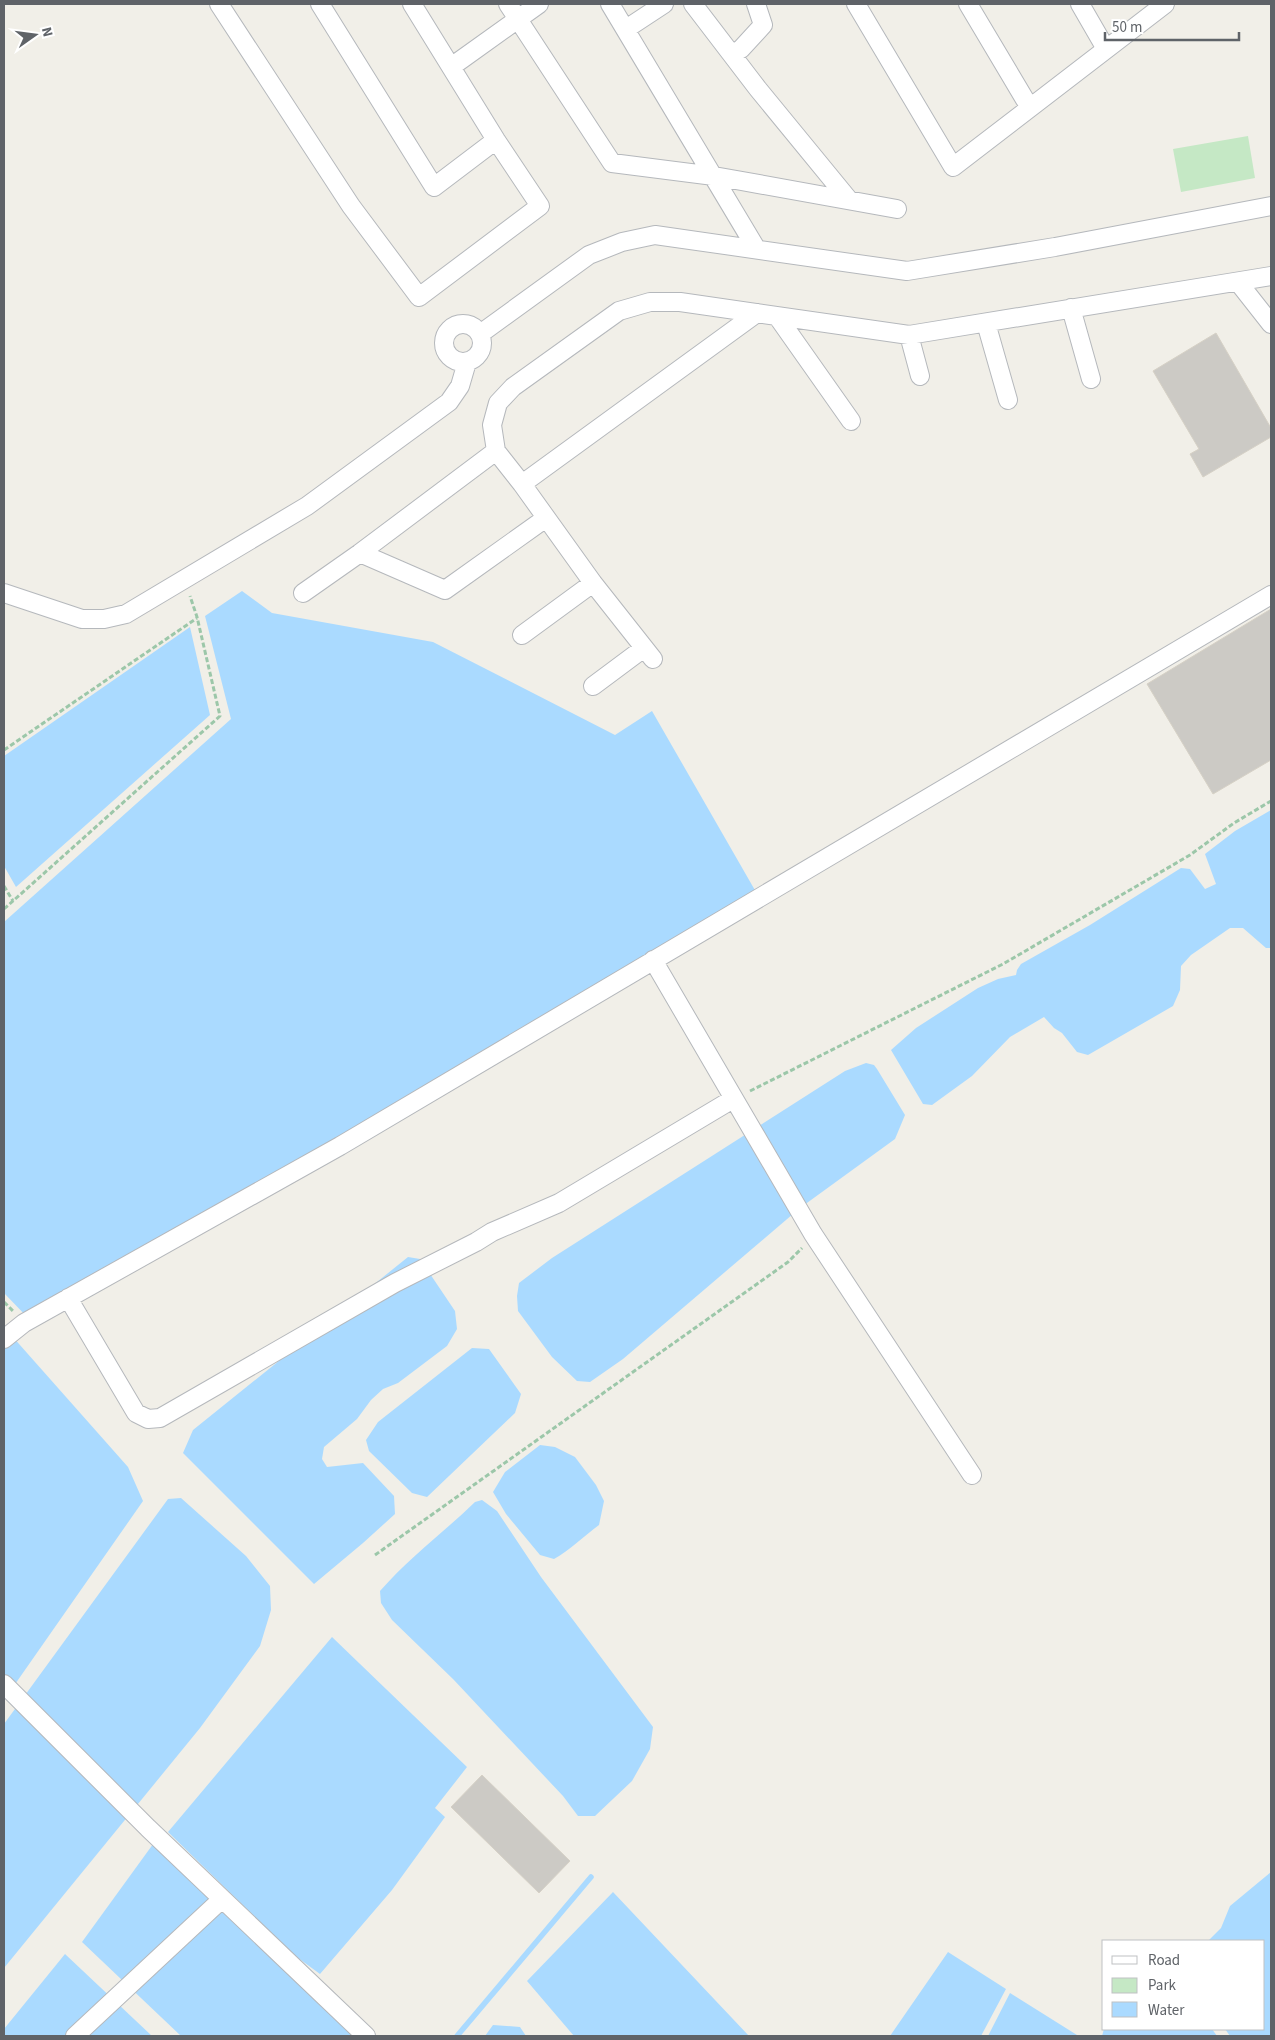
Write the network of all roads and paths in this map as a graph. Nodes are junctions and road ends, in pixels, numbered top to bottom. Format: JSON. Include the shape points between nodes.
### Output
{"nodes":[{"id":1,"x":219,"y":4,"type":"edge"},
{"id":2,"x":320,"y":4,"type":"edge"},
{"id":3,"x":412,"y":4,"type":"edge"},
{"id":4,"x":508,"y":4,"type":"edge"},
{"id":5,"x":539,"y":4,"type":"edge"},
{"id":6,"x":610,"y":4,"type":"edge"},
{"id":7,"x":664,"y":4,"type":"edge"},
{"id":8,"x":693,"y":4,"type":"edge"},
{"id":9,"x":756,"y":4,"type":"edge"},
{"id":10,"x":856,"y":4,"type":"edge"},
{"id":11,"x":968,"y":4,"type":"edge"},
{"id":12,"x":1080,"y":4,"type":"edge"},
{"id":13,"x":1165,"y":4,"type":"edge"},
{"id":14,"x":517,"y":19,"type":"junction"},
{"id":15,"x":626,"y":29,"type":"junction"},
{"id":16,"x":1106,"y":49,"type":"junction"},
{"id":17,"x":732,"y":54,"type":"junction"},
{"id":18,"x":451,"y":67,"type":"junction"},
{"id":19,"x":1030,"y":108,"type":"junction"},
{"id":20,"x":496,"y":140,"type":"junction"},
{"id":21,"x":714,"y":176,"type":"junction"},
{"id":22,"x":849,"y":200,"type":"junction"},
{"id":23,"x":1271,"y":206,"type":"edge"},
{"id":24,"x":897,"y":209,"type":"dead end"},
{"id":25,"x":756,"y":248,"type":"junction"},
{"id":26,"x":1271,"y":276,"type":"edge"},
{"id":27,"x":1238,"y":282,"type":"junction"},
{"id":28,"x":1071,"y":308,"type":"junction"},
{"id":29,"x":757,"y":313,"type":"junction"},
{"id":30,"x":777,"y":316,"type":"junction"},
{"id":31,"x":986,"y":323,"type":"junction"},
{"id":32,"x":1271,"y":324,"type":"edge"},
{"id":33,"x":480,"y":334,"type":"junction"},
{"id":34,"x":909,"y":335,"type":"junction"},
{"id":35,"x":467,"y":362,"type":"junction"},
{"id":36,"x":920,"y":376,"type":"dead end"},
{"id":37,"x":1091,"y":379,"type":"dead end"},
{"id":38,"x":1008,"y":400,"type":"dead end"},
{"id":39,"x":851,"y":421,"type":"dead end"},
{"id":40,"x":496,"y":451,"type":"junction"},
{"id":41,"x":522,"y":484,"type":"junction"},
{"id":42,"x":546,"y":518,"type":"junction"},
{"id":43,"x":360,"y":553,"type":"junction"},
{"id":44,"x":184,"y":580,"type":"junction"},
{"id":45,"x":593,"y":583,"type":"junction"},
{"id":46,"x":4,"y":593,"type":"edge"},
{"id":47,"x":303,"y":593,"type":"dead end"},
{"id":48,"x":1271,"y":595,"type":"edge"},
{"id":49,"x":197,"y":617,"type":"junction"},
{"id":50,"x":522,"y":635,"type":"dead end"},
{"id":51,"x":593,"y":686,"type":"dead end"},
{"id":52,"x":4,"y":750,"type":"edge"},
{"id":53,"x":1271,"y":801,"type":"edge"},
{"id":54,"x":4,"y":886,"type":"edge"},
{"id":55,"x":12,"y":901,"type":"junction"},
{"id":56,"x":4,"y":909,"type":"edge"},
{"id":57,"x":653,"y":960,"type":"junction"},
{"id":58,"x":733,"y":1099,"type":"junction"},
{"id":59,"x":813,"y":1234,"type":"junction"},
{"id":60,"x":68,"y":1298,"type":"junction"},
{"id":61,"x":4,"y":1339,"type":"edge"},
{"id":62,"x":972,"y":1475,"type":"dead end"},
{"id":63,"x":375,"y":1555,"type":"dead end"},
{"id":64,"x":4,"y":1684,"type":"edge"},
{"id":65,"x":222,"y":1899,"type":"junction"},
{"id":66,"x":75,"y":2036,"type":"edge"},
{"id":67,"x":366,"y":2036,"type":"edge"}],
"edges":[{"from":1,"to":20,"type":"street","via":[[351,206],[419,297],[540,206]]},
{"from":2,"to":20,"type":"street","via":[[434,187]]},
{"from":3,"to":18,"type":"street"},
{"from":4,"to":14,"type":"street"},
{"from":5,"to":14,"type":"street"},
{"from":6,"to":15,"type":"street"},
{"from":7,"to":15,"type":"street"},
{"from":8,"to":17,"type":"street"},
{"from":9,"to":17,"type":"street","via":[[763,25]]},
{"from":10,"to":19,"type":"street","via":[[953,167]]},
{"from":11,"to":19,"type":"street"},
{"from":12,"to":16,"type":"street"},
{"from":13,"to":16,"type":"street"},
{"from":14,"to":18,"type":"street"},
{"from":14,"to":21,"type":"street","via":[[612,163]]},
{"from":15,"to":21,"type":"street"},
{"from":16,"to":19,"type":"street"},
{"from":17,"to":22,"type":"street"},
{"from":18,"to":20,"type":"street"},
{"from":21,"to":22,"type":"street"},
{"from":21,"to":25,"type":"street"},
{"from":22,"to":24,"type":"street"},
{"from":23,"to":25,"type":"street","via":[[906,271]]},
{"from":25,"to":33,"type":"street","via":[[655,235],[622,242],[588,255]]},
{"from":26,"to":27,"type":"street"},
{"from":27,"to":28,"type":"street"},
{"from":27,"to":32,"type":"street"},
{"from":28,"to":31,"type":"street"},
{"from":28,"to":37,"type":"street"},
{"from":29,"to":30,"type":"street"},
{"from":29,"to":40,"type":"street","via":[[680,302],[650,302],[619,311],[514,387],[498,403],[492,425]]},
{"from":29,"to":41,"type":"street"},
{"from":30,"to":34,"type":"street"},
{"from":30,"to":39,"type":"street"},
{"from":31,"to":34,"type":"street"},
{"from":31,"to":38,"type":"street"},
{"from":33,"to":35,"type":"street","via":[[482,348],[479,355]]},
{"from":33,"to":35,"type":"street","via":[[475,328],[462,324],[448,331],[444,338],[447,354],[453,360]]},
{"from":34,"to":36,"type":"street"},
{"from":35,"to":44,"type":"street","via":[[460,386],[449,402],[307,506]]},
{"from":40,"to":41,"type":"street"},
{"from":40,"to":43,"type":"street"},
{"from":41,"to":42,"type":"street"},
{"from":42,"to":43,"type":"street","via":[[445,590]]},
{"from":42,"to":45,"type":"street"},
{"from":43,"to":47,"type":"street"},
{"from":44,"to":46,"type":"street","via":[[126,614],[104,619],[82,619]]},
{"from":44,"to":49,"type":"path"},
{"from":45,"to":50,"type":"street"},
{"from":45,"to":51,"type":"street","via":[[648,653]]},
{"from":48,"to":57,"type":"street"},
{"from":49,"to":52,"type":"path"},
{"from":49,"to":55,"type":"path","via":[[220,716]]},
{"from":53,"to":58,"type":"path","via":[[1190,855],[1003,964]]},
{"from":54,"to":55,"type":"path"},
{"from":55,"to":56,"type":"path"},
{"from":57,"to":58,"type":"street"},
{"from":57,"to":60,"type":"street","via":[[340,1146]]},
{"from":58,"to":59,"type":"street"},
{"from":58,"to":60,"type":"street","via":[[559,1202],[492,1232],[395,1283],[160,1418],[148,1419],[136,1413]]},
{"from":59,"to":62,"type":"street"},
{"from":59,"to":63,"type":"path","via":[[788,1262]]},
{"from":60,"to":61,"type":"street","via":[[24,1323]]},
{"from":64,"to":65,"type":"street"},
{"from":65,"to":66,"type":"street"},
{"from":65,"to":67,"type":"street"}]}
